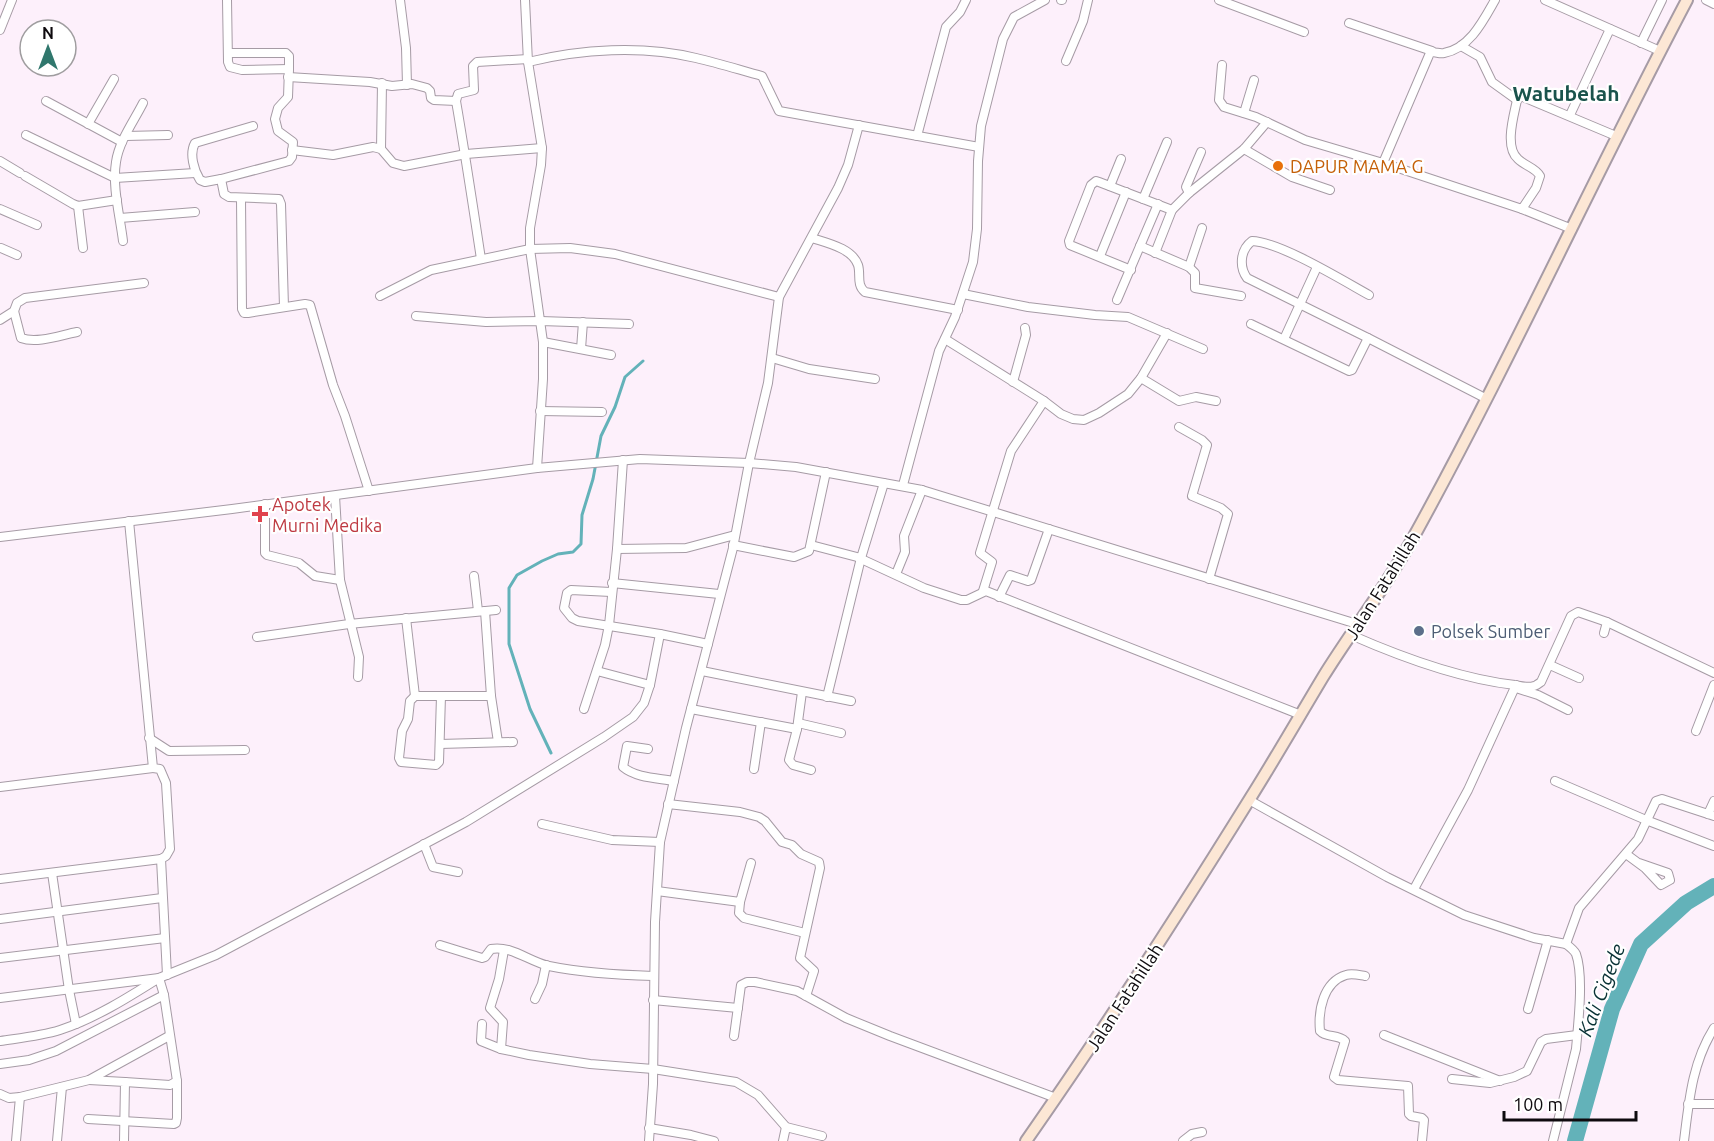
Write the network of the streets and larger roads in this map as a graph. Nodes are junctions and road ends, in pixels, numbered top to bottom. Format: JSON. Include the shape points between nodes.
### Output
{"nodes":[{"id":1,"x":12,"y":0,"type":"edge"},
{"id":2,"x":227,"y":0,"type":"edge"},
{"id":3,"x":400,"y":0,"type":"edge"},
{"id":4,"x":525,"y":0,"type":"edge"},
{"id":5,"x":966,"y":0,"type":"edge"},
{"id":6,"x":1045,"y":0,"type":"edge"},
{"id":7,"x":1088,"y":0,"type":"edge"},
{"id":8,"x":1219,"y":0,"type":"edge"},
{"id":9,"x":1495,"y":0,"type":"edge"},
{"id":10,"x":1545,"y":0,"type":"edge"},
{"id":11,"x":1662,"y":0,"type":"edge"},
{"id":12,"x":1687,"y":0,"type":"edge"},
{"id":13,"x":1706,"y":0,"type":"edge"},
{"id":14,"x":1714,"y":4,"type":"edge"},
{"id":15,"x":1348,"y":23,"type":"dead end"},
{"id":16,"x":1610,"y":29,"type":"junction"},
{"id":17,"x":0,"y":30,"type":"edge"},
{"id":18,"x":1304,"y":32,"type":"dead end"},
{"id":19,"x":1641,"y":43,"type":"junction"},
{"id":20,"x":1461,"y":46,"type":"junction"},
{"id":21,"x":1432,"y":51,"type":"junction"},
{"id":22,"x":1660,"y":51,"type":"junction"},
{"id":23,"x":228,"y":53,"type":"junction"},
{"id":24,"x":528,"y":61,"type":"junction"},
{"id":25,"x":1066,"y":61,"type":"dead end"},
{"id":26,"x":1222,"y":65,"type":"dead end"},
{"id":27,"x":288,"y":73,"type":"junction"},
{"id":28,"x":114,"y":79,"type":"dead end"},
{"id":29,"x":1254,"y":80,"type":"dead end"},
{"id":30,"x":382,"y":83,"type":"junction"},
{"id":31,"x":407,"y":85,"type":"junction"},
{"id":32,"x":1517,"y":100,"type":"junction"},
{"id":33,"x":46,"y":101,"type":"dead end"},
{"id":34,"x":456,"y":101,"type":"junction"},
{"id":35,"x":143,"y":103,"type":"dead end"},
{"id":36,"x":1244,"y":113,"type":"junction"},
{"id":37,"x":1570,"y":116,"type":"junction"},
{"id":38,"x":1267,"y":122,"type":"junction"},
{"id":39,"x":88,"y":123,"type":"junction"},
{"id":40,"x":859,"y":125,"type":"junction"},
{"id":41,"x":253,"y":126,"type":"dead end"},
{"id":42,"x":26,"y":135,"type":"dead end"},
{"id":43,"x":168,"y":135,"type":"dead end"},
{"id":44,"x":917,"y":136,"type":"junction"},
{"id":45,"x":1616,"y":136,"type":"junction"},
{"id":46,"x":124,"y":139,"type":"junction"},
{"id":47,"x":1167,"y":142,"type":"dead end"},
{"id":48,"x":979,"y":147,"type":"junction"},
{"id":49,"x":542,"y":148,"type":"junction"},
{"id":50,"x":381,"y":149,"type":"junction"},
{"id":51,"x":1244,"y":149,"type":"junction"},
{"id":52,"x":292,"y":150,"type":"junction"},
{"id":53,"x":1201,"y":152,"type":"dead end"},
{"id":54,"x":466,"y":154,"type":"junction"},
{"id":55,"x":1121,"y":159,"type":"dead end"},
{"id":56,"x":0,"y":161,"type":"edge"},
{"id":57,"x":1383,"y":163,"type":"junction"},
{"id":58,"x":195,"y":173,"type":"junction"},
{"id":59,"x":116,"y":178,"type":"junction"},
{"id":60,"x":221,"y":179,"type":"junction"},
{"id":61,"x":1110,"y":186,"type":"junction"},
{"id":62,"x":1330,"y":190,"type":"dead end"},
{"id":63,"x":1126,"y":192,"type":"junction"},
{"id":64,"x":1189,"y":193,"type":"junction"},
{"id":65,"x":241,"y":199,"type":"junction"},
{"id":66,"x":1143,"y":199,"type":"junction"},
{"id":67,"x":117,"y":200,"type":"junction"},
{"id":68,"x":1158,"y":204,"type":"junction"},
{"id":69,"x":78,"y":206,"type":"junction"},
{"id":70,"x":0,"y":209,"type":"edge"},
{"id":71,"x":1522,"y":209,"type":"junction"},
{"id":72,"x":1172,"y":210,"type":"junction"},
{"id":73,"x":195,"y":212,"type":"dead end"},
{"id":74,"x":120,"y":218,"type":"junction"},
{"id":75,"x":37,"y":225,"type":"dead end"},
{"id":76,"x":1202,"y":228,"type":"dead end"},
{"id":77,"x":1572,"y":229,"type":"junction"},
{"id":78,"x":812,"y":238,"type":"junction"},
{"id":79,"x":123,"y":241,"type":"dead end"},
{"id":80,"x":1140,"y":246,"type":"junction"},
{"id":81,"x":83,"y":248,"type":"dead end"},
{"id":82,"x":0,"y":249,"type":"edge"},
{"id":83,"x":530,"y":249,"type":"junction"},
{"id":84,"x":1155,"y":253,"type":"junction"},
{"id":85,"x":17,"y":255,"type":"dead end"},
{"id":86,"x":1100,"y":256,"type":"junction"},
{"id":87,"x":481,"y":258,"type":"junction"},
{"id":88,"x":1189,"y":267,"type":"junction"},
{"id":89,"x":1317,"y":267,"type":"junction"},
{"id":90,"x":1131,"y":270,"type":"junction"},
{"id":91,"x":144,"y":283,"type":"dead end"},
{"id":92,"x":963,"y":294,"type":"junction"},
{"id":93,"x":1369,"y":295,"type":"dead end"},
{"id":94,"x":381,"y":296,"type":"dead end"},
{"id":95,"x":1240,"y":296,"type":"dead end"},
{"id":96,"x":779,"y":297,"type":"junction"},
{"id":97,"x":1117,"y":300,"type":"dead end"},
{"id":98,"x":1301,"y":305,"type":"junction"},
{"id":99,"x":284,"y":307,"type":"junction"},
{"id":100,"x":957,"y":310,"type":"junction"},
{"id":101,"x":14,"y":311,"type":"junction"},
{"id":102,"x":417,"y":316,"type":"dead end"},
{"id":103,"x":0,"y":320,"type":"edge"},
{"id":104,"x":540,"y":321,"type":"junction"},
{"id":105,"x":583,"y":322,"type":"junction"},
{"id":106,"x":628,"y":324,"type":"dead end"},
{"id":107,"x":1251,"y":324,"type":"dead end"},
{"id":108,"x":1025,"y":328,"type":"dead end"},
{"id":109,"x":77,"y":332,"type":"dead end"},
{"id":110,"x":1167,"y":333,"type":"junction"},
{"id":111,"x":1368,"y":338,"type":"junction"},
{"id":112,"x":945,"y":339,"type":"junction"},
{"id":113,"x":1284,"y":339,"type":"junction"},
{"id":114,"x":543,"y":342,"type":"junction"},
{"id":115,"x":581,"y":349,"type":"junction"},
{"id":116,"x":1203,"y":349,"type":"dead end"},
{"id":117,"x":611,"y":355,"type":"dead end"},
{"id":118,"x":772,"y":358,"type":"junction"},
{"id":119,"x":1141,"y":378,"type":"junction"},
{"id":120,"x":875,"y":379,"type":"dead end"},
{"id":121,"x":1013,"y":382,"type":"junction"},
{"id":122,"x":1487,"y":399,"type":"junction"},
{"id":123,"x":1044,"y":401,"type":"junction"},
{"id":124,"x":1216,"y":401,"type":"dead end"},
{"id":125,"x":540,"y":411,"type":"junction"},
{"id":126,"x":602,"y":412,"type":"dead end"},
{"id":127,"x":1179,"y":427,"type":"dead end"},
{"id":128,"x":623,"y":460,"type":"junction"},
{"id":129,"x":749,"y":463,"type":"junction"},
{"id":130,"x":537,"y":468,"type":"junction"},
{"id":131,"x":826,"y":472,"type":"junction"},
{"id":132,"x":884,"y":483,"type":"junction"},
{"id":133,"x":903,"y":485,"type":"junction"},
{"id":134,"x":922,"y":490,"type":"junction"},
{"id":135,"x":369,"y":491,"type":"junction"},
{"id":136,"x":334,"y":496,"type":"junction"},
{"id":137,"x":265,"y":504,"type":"junction"},
{"id":138,"x":993,"y":512,"type":"junction"},
{"id":139,"x":129,"y":521,"type":"junction"},
{"id":140,"x":1049,"y":529,"type":"junction"},
{"id":141,"x":735,"y":535,"type":"junction"},
{"id":142,"x":0,"y":537,"type":"edge"},
{"id":143,"x":733,"y":545,"type":"junction"},
{"id":144,"x":811,"y":545,"type":"junction"},
{"id":145,"x":617,"y":549,"type":"junction"},
{"id":146,"x":861,"y":558,"type":"junction"},
{"id":147,"x":896,"y":574,"type":"junction"},
{"id":148,"x":474,"y":576,"type":"dead end"},
{"id":149,"x":1209,"y":579,"type":"junction"},
{"id":150,"x":340,"y":580,"type":"junction"},
{"id":151,"x":611,"y":588,"type":"junction"},
{"id":152,"x":983,"y":591,"type":"junction"},
{"id":153,"x":720,"y":594,"type":"junction"},
{"id":154,"x":999,"y":597,"type":"junction"},
{"id":155,"x":496,"y":610,"type":"dead end"},
{"id":156,"x":482,"y":611,"type":"junction"},
{"id":157,"x":406,"y":618,"type":"junction"},
{"id":158,"x":1607,"y":622,"type":"junction"},
{"id":159,"x":350,"y":624,"type":"junction"},
{"id":160,"x":1357,"y":624,"type":"junction"},
{"id":161,"x":609,"y":625,"type":"junction"},
{"id":162,"x":1604,"y":633,"type":"dead end"},
{"id":163,"x":660,"y":634,"type":"junction"},
{"id":164,"x":1351,"y":635,"type":"junction"},
{"id":165,"x":257,"y":637,"type":"dead end"},
{"id":166,"x":708,"y":644,"type":"junction"},
{"id":167,"x":1550,"y":664,"type":"junction"},
{"id":168,"x":597,"y":670,"type":"junction"},
{"id":169,"x":702,"y":671,"type":"junction"},
{"id":170,"x":1714,"y":673,"type":"edge"},
{"id":171,"x":358,"y":677,"type":"dead end"},
{"id":172,"x":1579,"y":678,"type":"dead end"},
{"id":173,"x":650,"y":685,"type":"junction"},
{"id":174,"x":1714,"y":685,"type":"edge"},
{"id":175,"x":1516,"y":686,"type":"junction"},
{"id":176,"x":802,"y":692,"type":"junction"},
{"id":177,"x":415,"y":696,"type":"junction"},
{"id":178,"x":441,"y":696,"type":"junction"},
{"id":179,"x":491,"y":696,"type":"junction"},
{"id":180,"x":827,"y":697,"type":"junction"},
{"id":181,"x":851,"y":701,"type":"dead end"},
{"id":182,"x":584,"y":709,"type":"dead end"},
{"id":183,"x":691,"y":709,"type":"junction"},
{"id":184,"x":1568,"y":710,"type":"dead end"},
{"id":185,"x":1302,"y":715,"type":"junction"},
{"id":186,"x":761,"y":722,"type":"junction"},
{"id":187,"x":797,"y":726,"type":"junction"},
{"id":188,"x":1696,"y":731,"type":"dead end"},
{"id":189,"x":841,"y":732,"type":"dead end"},
{"id":190,"x":149,"y":738,"type":"junction"},
{"id":191,"x":498,"y":742,"type":"junction"},
{"id":192,"x":513,"y":742,"type":"dead end"},
{"id":193,"x":440,"y":744,"type":"junction"},
{"id":194,"x":648,"y":749,"type":"dead end"},
{"id":195,"x":245,"y":750,"type":"dead end"},
{"id":196,"x":153,"y":768,"type":"junction"},
{"id":197,"x":754,"y":769,"type":"dead end"},
{"id":198,"x":811,"y":770,"type":"dead end"},
{"id":199,"x":674,"y":781,"type":"junction"},
{"id":200,"x":1554,"y":781,"type":"dead end"},
{"id":201,"x":0,"y":787,"type":"edge"},
{"id":202,"x":1250,"y":800,"type":"junction"},
{"id":203,"x":1714,"y":801,"type":"edge"},
{"id":204,"x":668,"y":804,"type":"junction"},
{"id":205,"x":1711,"y":815,"type":"edge"},
{"id":206,"x":1646,"y":820,"type":"junction"},
{"id":207,"x":542,"y":824,"type":"dead end"},
{"id":208,"x":660,"y":842,"type":"junction"},
{"id":209,"x":1714,"y":846,"type":"edge"},
{"id":210,"x":425,"y":849,"type":"junction"},
{"id":211,"x":1626,"y":854,"type":"junction"},
{"id":212,"x":161,"y":859,"type":"junction"},
{"id":213,"x":751,"y":863,"type":"dead end"},
{"id":214,"x":1639,"y":863,"type":"dead end"},
{"id":215,"x":458,"y":872,"type":"dead end"},
{"id":216,"x":52,"y":873,"type":"junction"},
{"id":217,"x":0,"y":879,"type":"edge"},
{"id":218,"x":1414,"y":888,"type":"junction"},
{"id":219,"x":657,"y":891,"type":"junction"},
{"id":220,"x":162,"y":898,"type":"junction"},
{"id":221,"x":741,"y":902,"type":"junction"},
{"id":222,"x":59,"y":912,"type":"junction"},
{"id":223,"x":0,"y":919,"type":"edge"},
{"id":224,"x":805,"y":933,"type":"junction"},
{"id":225,"x":165,"y":938,"type":"junction"},
{"id":226,"x":1548,"y":940,"type":"junction"},
{"id":227,"x":1566,"y":944,"type":"junction"},
{"id":228,"x":440,"y":945,"type":"dead end"},
{"id":229,"x":64,"y":950,"type":"junction"},
{"id":230,"x":504,"y":950,"type":"junction"},
{"id":231,"x":0,"y":958,"type":"edge"},
{"id":232,"x":546,"y":965,"type":"junction"},
{"id":233,"x":653,"y":976,"type":"junction"},
{"id":234,"x":1365,"y":976,"type":"dead end"},
{"id":235,"x":162,"y":979,"type":"junction"},
{"id":236,"x":69,"y":990,"type":"junction"},
{"id":237,"x":164,"y":995,"type":"junction"},
{"id":238,"x":806,"y":996,"type":"junction"},
{"id":239,"x":0,"y":998,"type":"edge"},
{"id":240,"x":535,"y":999,"type":"dead end"},
{"id":241,"x":653,"y":1000,"type":"junction"},
{"id":242,"x":738,"y":1008,"type":"junction"},
{"id":243,"x":1528,"y":1009,"type":"dead end"},
{"id":244,"x":76,"y":1023,"type":"junction"},
{"id":245,"x":482,"y":1024,"type":"dead end"},
{"id":246,"x":1714,"y":1028,"type":"edge"},
{"id":247,"x":1384,"y":1035,"type":"dead end"},
{"id":248,"x":1577,"y":1035,"type":"junction"},
{"id":249,"x":169,"y":1036,"type":"junction"},
{"id":250,"x":734,"y":1036,"type":"dead end"},
{"id":251,"x":0,"y":1041,"type":"edge"},
{"id":252,"x":501,"y":1049,"type":"junction"},
{"id":253,"x":0,"y":1064,"type":"edge"},
{"id":254,"x":653,"y":1069,"type":"junction"},
{"id":255,"x":1452,"y":1079,"type":"dead end"},
{"id":256,"x":88,"y":1080,"type":"junction"},
{"id":257,"x":177,"y":1081,"type":"junction"},
{"id":258,"x":1502,"y":1081,"type":"junction"},
{"id":259,"x":125,"y":1082,"type":"junction"},
{"id":260,"x":62,"y":1087,"type":"junction"},
{"id":261,"x":0,"y":1094,"type":"edge"},
{"id":262,"x":20,"y":1097,"type":"junction"},
{"id":263,"x":1056,"y":1098,"type":"junction"},
{"id":264,"x":1688,"y":1104,"type":"junction"},
{"id":265,"x":1714,"y":1104,"type":"edge"},
{"id":266,"x":88,"y":1119,"type":"dead end"},
{"id":267,"x":124,"y":1122,"type":"junction"},
{"id":268,"x":786,"y":1127,"type":"junction"},
{"id":269,"x":649,"y":1128,"type":"junction"},
{"id":270,"x":1202,"y":1132,"type":"dead end"},
{"id":271,"x":822,"y":1136,"type":"dead end"},
{"id":272,"x":16,"y":1141,"type":"edge"},
{"id":273,"x":57,"y":1141,"type":"edge"},
{"id":274,"x":124,"y":1141,"type":"edge"},
{"id":275,"x":649,"y":1141,"type":"edge"},
{"id":276,"x":714,"y":1141,"type":"edge"},
{"id":277,"x":783,"y":1141,"type":"edge"},
{"id":278,"x":1026,"y":1141,"type":"edge"},
{"id":279,"x":1183,"y":1141,"type":"edge"},
{"id":280,"x":1422,"y":1141,"type":"edge"},
{"id":281,"x":1553,"y":1141,"type":"edge"},
{"id":282,"x":1684,"y":1141,"type":"edge"}],
"edges":[{"from":1,"to":17,"type":"street"},
{"from":2,"to":23,"type":"street"},
{"from":3,"to":31,"type":"street"},
{"from":4,"to":24,"type":"street"},
{"from":5,"to":44,"type":"street","via":[[946,27]]},
{"from":6,"to":48,"type":"street","via":[[1018,13],[1011,21],[984,111]]},
{"from":7,"to":25,"type":"street"},
{"from":8,"to":18,"type":"street"},
{"from":9,"to":20,"type":"street"},
{"from":10,"to":16,"type":"street"},
{"from":11,"to":19,"type":"street"},
{"from":12,"to":22,"type":"street","name":"Jalan Fatahillah"},
{"from":13,"to":14,"type":"street"},
{"from":15,"to":21,"type":"street"},
{"from":16,"to":19,"type":"street"},
{"from":16,"to":37,"type":"street"},
{"from":19,"to":22,"type":"street"},
{"from":20,"to":21,"type":"street","via":[[1444,53]]},
{"from":20,"to":32,"type":"street","via":[[1480,57],[1492,82]]},
{"from":21,"to":57,"type":"street"},
{"from":22,"to":45,"type":"street","name":"Jalan Fatahillah"},
{"from":23,"to":27,"type":"street","via":[[230,67],[236,70]]},
{"from":23,"to":27,"type":"street","via":[[286,53]]},
{"from":24,"to":34,"type":"street","via":[[477,62],[473,66],[474,90],[458,94]]},
{"from":24,"to":40,"type":"street","via":[[607,51],[654,51],[694,57],[762,76],[779,111]]},
{"from":24,"to":49,"type":"street"},
{"from":26,"to":36,"type":"street","via":[[1220,103]]},
{"from":27,"to":30,"type":"street"},
{"from":27,"to":52,"type":"street","via":[[288,97],[278,108],[275,119],[278,130],[293,142]]},
{"from":28,"to":39,"type":"street"},
{"from":29,"to":36,"type":"street"},
{"from":30,"to":31,"type":"street"},
{"from":30,"to":50,"type":"street"},
{"from":31,"to":34,"type":"street","via":[[427,88],[434,100]]},
{"from":32,"to":37,"type":"street","via":[[1523,97]]},
{"from":32,"to":71,"type":"street","via":[[1512,150],[1516,159],[1540,176]]},
{"from":33,"to":39,"type":"street"},
{"from":34,"to":54,"type":"street"},
{"from":35,"to":46,"type":"street"},
{"from":36,"to":38,"type":"street"},
{"from":37,"to":45,"type":"street"},
{"from":38,"to":51,"type":"street"},
{"from":38,"to":57,"type":"street","via":[[1305,140]]},
{"from":39,"to":46,"type":"street"},
{"from":40,"to":44,"type":"street"},
{"from":40,"to":78,"type":"street","via":[[848,165]]},
{"from":41,"to":58,"type":"street","via":[[195,143]]},
{"from":42,"to":59,"type":"street"},
{"from":43,"to":46,"type":"street"},
{"from":44,"to":48,"type":"street"},
{"from":45,"to":77,"type":"street","name":"Jalan Fatahillah"},
{"from":46,"to":59,"type":"street","via":[[116,162]]},
{"from":47,"to":66,"type":"street"},
{"from":48,"to":92,"type":"street","via":[[975,244]]},
{"from":49,"to":54,"type":"street"},
{"from":49,"to":83,"type":"street"},
{"from":50,"to":52,"type":"street","via":[[370,147],[333,155]]},
{"from":50,"to":54,"type":"street","via":[[399,166]]},
{"from":51,"to":62,"type":"street","via":[[1292,177]]},
{"from":51,"to":64,"type":"street"},
{"from":52,"to":60,"type":"street","via":[[292,159],[288,161]]},
{"from":53,"to":64,"type":"street","via":[[1186,187]]},
{"from":54,"to":87,"type":"street"},
{"from":55,"to":61,"type":"street"},
{"from":56,"to":69,"type":"street"},
{"from":57,"to":71,"type":"street"},
{"from":58,"to":59,"type":"street"},
{"from":58,"to":60,"type":"street","via":[[205,182]]},
{"from":59,"to":67,"type":"street"},
{"from":60,"to":65,"type":"street","via":[[224,194]]},
{"from":61,"to":63,"type":"street"},
{"from":61,"to":86,"type":"street","via":[[1096,181],[1091,185],[1069,243]]},
{"from":63,"to":66,"type":"street"},
{"from":63,"to":86,"type":"street"},
{"from":64,"to":72,"type":"street"},
{"from":65,"to":99,"type":"street","via":[[270,197],[279,199],[281,204]]},
{"from":65,"to":99,"type":"street","via":[[242,309],[248,313]]},
{"from":66,"to":68,"type":"street"},
{"from":67,"to":69,"type":"street"},
{"from":67,"to":74,"type":"street"},
{"from":68,"to":72,"type":"street"},
{"from":68,"to":80,"type":"street"},
{"from":69,"to":81,"type":"street"},
{"from":70,"to":75,"type":"street"},
{"from":71,"to":77,"type":"street"},
{"from":72,"to":84,"type":"street"},
{"from":73,"to":74,"type":"street"},
{"from":74,"to":79,"type":"street"},
{"from":76,"to":88,"type":"street"},
{"from":77,"to":122,"type":"street","name":"Jalan Fatahillah"},
{"from":78,"to":96,"type":"street"},
{"from":78,"to":100,"type":"street","via":[[839,247],[855,261],[865,292]]},
{"from":80,"to":84,"type":"street"},
{"from":80,"to":90,"type":"street"},
{"from":82,"to":85,"type":"street"},
{"from":83,"to":87,"type":"street"},
{"from":83,"to":96,"type":"street","via":[[593,250]]},
{"from":83,"to":104,"type":"street"},
{"from":84,"to":88,"type":"street"},
{"from":86,"to":90,"type":"street"},
{"from":87,"to":94,"type":"street","via":[[426,272]]},
{"from":88,"to":95,"type":"street","via":[[1195,273],[1195,288]]},
{"from":89,"to":93,"type":"street"},
{"from":89,"to":98,"type":"street"},
{"from":89,"to":98,"type":"street","via":[[1266,243],[1252,241],[1245,249],[1242,262],[1247,278]]},
{"from":90,"to":97,"type":"street"},
{"from":91,"to":101,"type":"street","via":[[25,298]]},
{"from":92,"to":100,"type":"street"},
{"from":92,"to":110,"type":"street","via":[[1029,307],[1128,316]]},
{"from":96,"to":118,"type":"street"},
{"from":98,"to":111,"type":"street"},
{"from":98,"to":113,"type":"street"},
{"from":99,"to":135,"type":"street","via":[[310,305]]},
{"from":100,"to":112,"type":"street"},
{"from":101,"to":103,"type":"street"},
{"from":101,"to":109,"type":"street","via":[[21,338],[35,340]]},
{"from":102,"to":104,"type":"street","via":[[486,322]]},
{"from":104,"to":105,"type":"street"},
{"from":104,"to":114,"type":"street"},
{"from":105,"to":106,"type":"street"},
{"from":105,"to":115,"type":"street"},
{"from":107,"to":113,"type":"street"},
{"from":108,"to":121,"type":"street"},
{"from":110,"to":116,"type":"street"},
{"from":110,"to":119,"type":"street"},
{"from":111,"to":113,"type":"street","via":[[1349,371]]},
{"from":111,"to":122,"type":"street"},
{"from":112,"to":121,"type":"street"},
{"from":112,"to":133,"type":"street"},
{"from":114,"to":115,"type":"street"},
{"from":114,"to":125,"type":"street"},
{"from":115,"to":117,"type":"street"},
{"from":118,"to":120,"type":"street","via":[[809,369]]},
{"from":118,"to":129,"type":"street"},
{"from":119,"to":123,"type":"street","via":[[1128,394],[1084,420],[1061,414]]},
{"from":119,"to":124,"type":"street","via":[[1179,401],[1196,397]]},
{"from":121,"to":123,"type":"street"},
{"from":122,"to":160,"type":"street","name":"Jalan Fatahillah","via":[[1384,588]]},
{"from":123,"to":138,"type":"street","via":[[1011,451]]},
{"from":125,"to":126,"type":"street"},
{"from":125,"to":130,"type":"street"},
{"from":127,"to":149,"type":"street","via":[[1207,446],[1192,496],[1228,514]]},
{"from":128,"to":129,"type":"street"},
{"from":128,"to":130,"type":"street"},
{"from":128,"to":145,"type":"street"},
{"from":129,"to":131,"type":"street"},
{"from":129,"to":141,"type":"street"},
{"from":130,"to":135,"type":"street"},
{"from":131,"to":132,"type":"street"},
{"from":131,"to":144,"type":"street"},
{"from":132,"to":133,"type":"street"},
{"from":132,"to":146,"type":"street"},
{"from":133,"to":134,"type":"street"},
{"from":134,"to":138,"type":"street"},
{"from":134,"to":147,"type":"street","via":[[904,536],[905,552]]},
{"from":135,"to":136,"type":"street"},
{"from":136,"to":137,"type":"street"},
{"from":136,"to":150,"type":"street"},
{"from":137,"to":139,"type":"street"},
{"from":137,"to":150,"type":"street","via":[[265,553],[299,563],[315,576]]},
{"from":138,"to":140,"type":"street"},
{"from":138,"to":152,"type":"street","via":[[980,553],[992,562]]},
{"from":139,"to":142,"type":"street"},
{"from":139,"to":190,"type":"street"},
{"from":140,"to":149,"type":"street"},
{"from":140,"to":154,"type":"street","via":[[1031,580],[1010,575]]},
{"from":141,"to":143,"type":"street"},
{"from":141,"to":145,"type":"street","via":[[686,548]]},
{"from":143,"to":144,"type":"street","via":[[794,557],[804,555]]},
{"from":143,"to":153,"type":"street"},
{"from":144,"to":146,"type":"street"},
{"from":145,"to":151,"type":"street"},
{"from":146,"to":147,"type":"street"},
{"from":146,"to":180,"type":"street"},
{"from":147,"to":152,"type":"street","via":[[961,600]]},
{"from":148,"to":156,"type":"street"},
{"from":149,"to":160,"type":"street"},
{"from":150,"to":159,"type":"street"},
{"from":151,"to":153,"type":"street"},
{"from":151,"to":161,"type":"street"},
{"from":151,"to":161,"type":"street","via":[[574,589],[567,593],[563,604],[568,615],[578,621]]},
{"from":152,"to":154,"type":"street"},
{"from":153,"to":166,"type":"street"},
{"from":154,"to":185,"type":"street"},
{"from":155,"to":156,"type":"street"},
{"from":156,"to":157,"type":"street"},
{"from":156,"to":179,"type":"street"},
{"from":157,"to":159,"type":"street"},
{"from":157,"to":177,"type":"street"},
{"from":158,"to":162,"type":"street"},
{"from":158,"to":167,"type":"street","via":[[1583,612],[1574,613]]},
{"from":158,"to":170,"type":"street"},
{"from":159,"to":165,"type":"street"},
{"from":159,"to":171,"type":"street","via":[[359,657]]},
{"from":160,"to":164,"type":"street","name":"Jalan Fatahillah"},
{"from":161,"to":163,"type":"street"},
{"from":161,"to":168,"type":"street"},
{"from":163,"to":166,"type":"street"},
{"from":163,"to":173,"type":"street"},
{"from":164,"to":175,"type":"street","via":[[1425,664]]},
{"from":164,"to":185,"type":"street","name":"Jalan Fatahillah"},
{"from":166,"to":169,"type":"street"},
{"from":167,"to":172,"type":"street"},
{"from":167,"to":175,"type":"street","via":[[1535,686]]},
{"from":168,"to":173,"type":"street"},
{"from":168,"to":182,"type":"street"},
{"from":169,"to":176,"type":"street"},
{"from":169,"to":183,"type":"street"},
{"from":173,"to":210,"type":"street","via":[[644,703],[633,717]]},
{"from":174,"to":188,"type":"street"},
{"from":175,"to":184,"type":"street"},
{"from":175,"to":218,"type":"street","via":[[1468,790]]},
{"from":176,"to":180,"type":"street"},
{"from":176,"to":187,"type":"street"},
{"from":177,"to":178,"type":"street"},
{"from":177,"to":193,"type":"street","via":[[402,731],[400,760],[436,765]]},
{"from":178,"to":179,"type":"street"},
{"from":178,"to":193,"type":"street"},
{"from":179,"to":191,"type":"street"},
{"from":180,"to":181,"type":"street"},
{"from":183,"to":186,"type":"street"},
{"from":183,"to":199,"type":"street"},
{"from":185,"to":202,"type":"street","name":"Jalan Fatahillah"},
{"from":186,"to":187,"type":"street"},
{"from":186,"to":197,"type":"street"},
{"from":187,"to":189,"type":"street"},
{"from":187,"to":198,"type":"street","via":[[789,760],[792,765]]},
{"from":190,"to":195,"type":"street","via":[[169,751]]},
{"from":190,"to":196,"type":"street"},
{"from":191,"to":192,"type":"street"},
{"from":191,"to":193,"type":"street"},
{"from":194,"to":199,"type":"street","via":[[627,746],[623,768]]},
{"from":196,"to":201,"type":"street"},
{"from":196,"to":212,"type":"street","via":[[160,769],[166,783],[170,849]]},
{"from":199,"to":204,"type":"street"},
{"from":200,"to":206,"type":"street"},
{"from":202,"to":218,"type":"street","via":[[1387,877]]},
{"from":202,"to":263,"type":"street","name":"Jalan Fatahillah"},
{"from":203,"to":205,"type":"street"},
{"from":204,"to":208,"type":"street"},
{"from":204,"to":224,"type":"street","via":[[759,817],[782,842],[817,861],[820,868]]},
{"from":205,"to":206,"type":"street","via":[[1658,800]]},
{"from":206,"to":209,"type":"street"},
{"from":206,"to":211,"type":"street"},
{"from":207,"to":208,"type":"street","via":[[612,840]]},
{"from":208,"to":219,"type":"street"},
{"from":210,"to":215,"type":"street","via":[[435,868]]},
{"from":210,"to":235,"type":"street"},
{"from":211,"to":214,"type":"street"},
{"from":211,"to":227,"type":"street","via":[[1579,908]]},
{"from":212,"to":216,"type":"street"},
{"from":212,"to":220,"type":"street"},
{"from":213,"to":221,"type":"street"},
{"from":216,"to":217,"type":"street"},
{"from":216,"to":222,"type":"street"},
{"from":218,"to":226,"type":"street","via":[[1464,915]]},
{"from":219,"to":221,"type":"street"},
{"from":219,"to":233,"type":"street"},
{"from":220,"to":222,"type":"street"},
{"from":220,"to":225,"type":"street"},
{"from":221,"to":224,"type":"street","via":[[739,913],[744,918]]},
{"from":222,"to":223,"type":"street"},
{"from":222,"to":229,"type":"street"},
{"from":224,"to":238,"type":"street","via":[[800,960],[814,973]]},
{"from":225,"to":229,"type":"street"},
{"from":225,"to":235,"type":"street"},
{"from":226,"to":227,"type":"street"},
{"from":226,"to":243,"type":"street"},
{"from":227,"to":248,"type":"street","via":[[1575,951],[1580,971]]},
{"from":228,"to":230,"type":"street","via":[[482,958],[491,949]]},
{"from":229,"to":231,"type":"street"},
{"from":229,"to":236,"type":"street"},
{"from":230,"to":232,"type":"street"},
{"from":230,"to":252,"type":"street","via":[[490,1008],[503,1022]]},
{"from":232,"to":233,"type":"street","via":[[599,974]]},
{"from":232,"to":240,"type":"street"},
{"from":233,"to":241,"type":"street"},
{"from":234,"to":280,"type":"street","via":[[1344,976],[1323,998],[1320,1031],[1345,1041],[1334,1077],[1408,1086],[1409,1114],[1424,1120]]},
{"from":235,"to":236,"type":"street"},
{"from":235,"to":237,"type":"street"},
{"from":235,"to":244,"type":"street"},
{"from":236,"to":239,"type":"street"},
{"from":236,"to":244,"type":"street"},
{"from":237,"to":249,"type":"street"},
{"from":237,"to":253,"type":"street","via":[[56,1051]]},
{"from":238,"to":242,"type":"street","via":[[747,982],[741,986]]},
{"from":238,"to":263,"type":"street","via":[[890,1036]]},
{"from":241,"to":242,"type":"street"},
{"from":241,"to":254,"type":"street"},
{"from":242,"to":250,"type":"street"},
{"from":244,"to":251,"type":"street","via":[[45,1034]]},
{"from":245,"to":252,"type":"street","via":[[482,1041]]},
{"from":246,"to":264,"type":"street","via":[[1703,1045]]},
{"from":247,"to":258,"type":"street"},
{"from":248,"to":258,"type":"street","via":[[1541,1042],[1527,1071]]},
{"from":248,"to":281,"type":"street"},
{"from":249,"to":256,"type":"street"},
{"from":249,"to":257,"type":"street"},
{"from":252,"to":254,"type":"street","via":[[590,1065]]},
{"from":254,"to":268,"type":"street","via":[[744,1086],[758,1095]]},
{"from":254,"to":269,"type":"street"},
{"from":255,"to":258,"type":"street"},
{"from":256,"to":259,"type":"street"},
{"from":256,"to":260,"type":"street"},
{"from":257,"to":259,"type":"street","via":[[170,1085]]},
{"from":257,"to":267,"type":"street","via":[[176,1123]]},
{"from":259,"to":267,"type":"street"},
{"from":260,"to":262,"type":"street"},
{"from":260,"to":273,"type":"street"},
{"from":261,"to":262,"type":"street"},
{"from":262,"to":272,"type":"street"},
{"from":263,"to":278,"type":"street","name":"Jalan Fatahillah"},
{"from":264,"to":265,"type":"street"},
{"from":264,"to":282,"type":"street"},
{"from":266,"to":267,"type":"street"},
{"from":267,"to":274,"type":"street"},
{"from":268,"to":271,"type":"street"},
{"from":268,"to":277,"type":"street"},
{"from":269,"to":275,"type":"street"},
{"from":269,"to":276,"type":"street"},
{"from":270,"to":279,"type":"street"}]}
